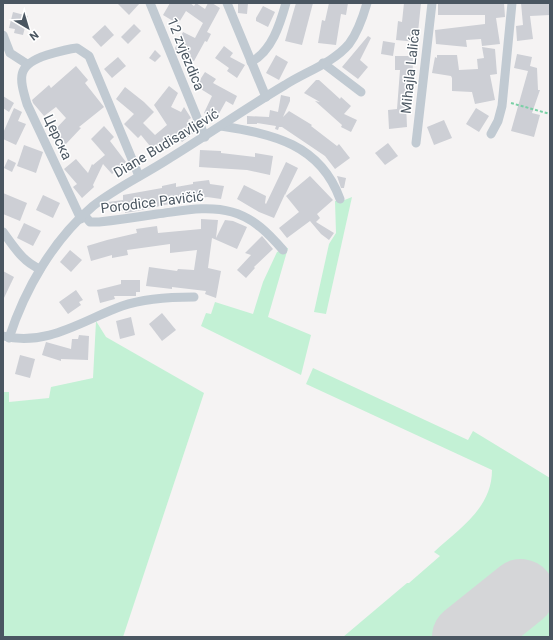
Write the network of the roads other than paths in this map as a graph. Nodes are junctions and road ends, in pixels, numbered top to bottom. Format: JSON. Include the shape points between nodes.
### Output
{"nodes":[{"id":1,"x":150,"y":3,"type":"edge"},
{"id":2,"x":227,"y":3,"type":"edge"},
{"id":3,"x":286,"y":3,"type":"edge"},
{"id":4,"x":367,"y":3,"type":"edge"},
{"id":5,"x":432,"y":3,"type":"edge"},
{"id":6,"x":512,"y":3,"type":"edge"},
{"id":7,"x":3,"y":35,"type":"edge"},
{"id":8,"x":251,"y":62,"type":"junction"},
{"id":9,"x":27,"y":64,"type":"junction"},
{"id":10,"x":323,"y":64,"type":"junction"},
{"id":11,"x":361,"y":92,"type":"dead end"},
{"id":12,"x":266,"y":97,"type":"junction"},
{"id":13,"x":221,"y":126,"type":"junction"},
{"id":14,"x":490,"y":134,"type":"dead end"},
{"id":15,"x":205,"y":137,"type":"junction"},
{"id":16,"x":416,"y":143,"type":"dead end"},
{"id":17,"x":139,"y":176,"type":"junction"},
{"id":18,"x":340,"y":199,"type":"dead end"},
{"id":19,"x":82,"y":217,"type":"junction"},
{"id":20,"x":3,"y":232,"type":"edge"},
{"id":21,"x":283,"y":250,"type":"dead end"},
{"id":22,"x":40,"y":269,"type":"junction"},
{"id":23,"x":194,"y":297,"type":"dead end"},
{"id":24,"x":6,"y":337,"type":"edge"}],
"edges":[{"from":1,"to":15,"type":"street","name":"12 zvjezdica"},
{"from":2,"to":8,"type":"street"},
{"from":3,"to":8,"type":"street","via":[[273,39]]},
{"from":4,"to":10,"type":"street","name":"Diane Budisavljević","via":[[356,34],[341,52]]},
{"from":5,"to":16,"type":"street","name":"Mihajla Lalića"},
{"from":6,"to":14,"type":"street","via":[[502,101],[498,121]]},
{"from":7,"to":9,"type":"street","via":[[10,53]]},
{"from":8,"to":12,"type":"street"},
{"from":9,"to":17,"type":"street","via":[[34,59],[67,49],[77,48],[85,52],[92,61]]},
{"from":9,"to":19,"type":"street","name":"Церска","via":[[22,76],[28,104]]},
{"from":10,"to":11,"type":"street"},
{"from":10,"to":12,"type":"street","name":"Diane Budisavljević"},
{"from":12,"to":13,"type":"street","name":"Diane Budisavljević"},
{"from":13,"to":15,"type":"street","name":"Diane Budisavljević"},
{"from":13,"to":18,"type":"street","via":[[270,135],[298,148],[326,172]]},
{"from":15,"to":17,"type":"street","name":"Diane Budisavljević"},
{"from":17,"to":19,"type":"street","name":"Diane Budisavljević","via":[[92,207]]},
{"from":19,"to":21,"type":"street","name":"Porodice Pavičić","via":[[90,222],[99,222],[187,210],[233,212],[255,223]]},
{"from":19,"to":22,"type":"street","name":"Diane Budisavljević"},
{"from":20,"to":22,"type":"street","via":[[23,258]]},
{"from":22,"to":24,"type":"street","name":"Diane Budisavljević"},
{"from":23,"to":24,"type":"street","via":[[149,300],[122,306],[59,333],[34,338]]}]}
